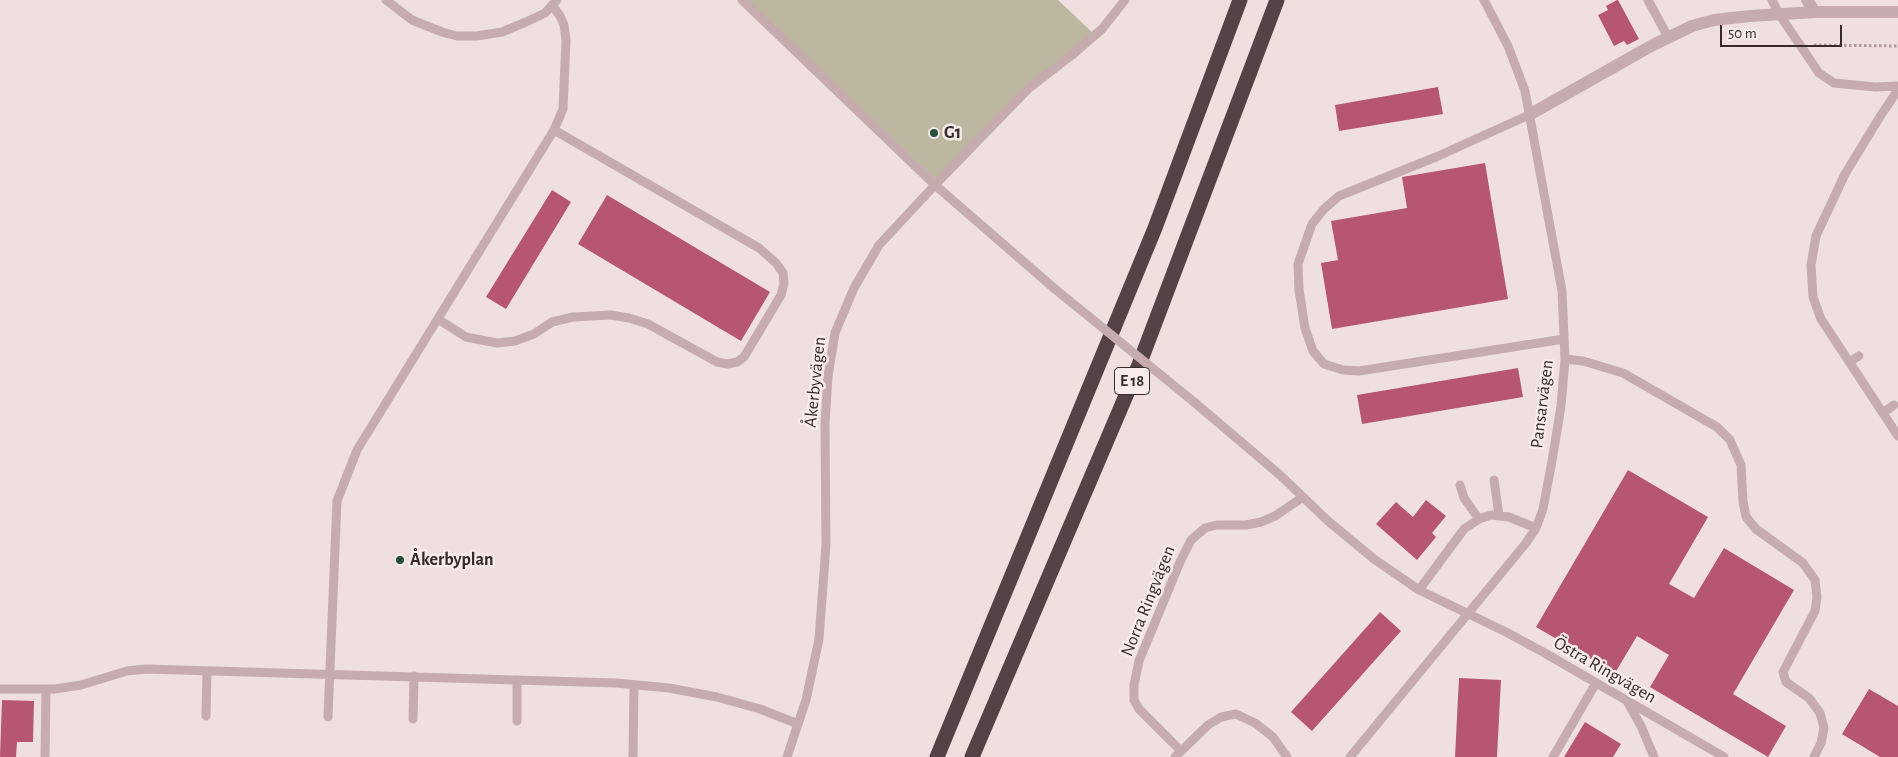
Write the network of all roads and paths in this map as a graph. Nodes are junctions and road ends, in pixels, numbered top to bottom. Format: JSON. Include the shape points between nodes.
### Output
{"nodes":[{"id":1,"x":386,"y":0,"type":"edge"},
{"id":2,"x":742,"y":0,"type":"edge"},
{"id":3,"x":1126,"y":0,"type":"edge"},
{"id":4,"x":1240,"y":0,"type":"edge"},
{"id":5,"x":1277,"y":0,"type":"edge"},
{"id":6,"x":1484,"y":0,"type":"edge"},
{"id":7,"x":1648,"y":0,"type":"edge"},
{"id":8,"x":1772,"y":0,"type":"edge"},
{"id":9,"x":1807,"y":0,"type":"edge"},
{"id":10,"x":555,"y":3,"type":"edge"},
{"id":11,"x":1815,"y":12,"type":"junction"},
{"id":12,"x":1898,"y":12,"type":"edge"},
{"id":13,"x":1779,"y":14,"type":"junction"},
{"id":14,"x":1668,"y":37,"type":"junction"},
{"id":15,"x":1800,"y":45,"type":"junction"},
{"id":16,"x":1898,"y":46,"type":"edge"},
{"id":17,"x":1898,"y":86,"type":"edge"},
{"id":18,"x":1898,"y":90,"type":"edge"},
{"id":19,"x":1529,"y":114,"type":"junction"},
{"id":20,"x":554,"y":130,"type":"junction"},
{"id":21,"x":935,"y":184,"type":"junction"},
{"id":22,"x":438,"y":319,"type":"junction"},
{"id":23,"x":1835,"y":322,"type":"dead end"},
{"id":24,"x":1827,"y":328,"type":"junction"},
{"id":25,"x":1564,"y":339,"type":"junction"},
{"id":26,"x":1859,"y":356,"type":"dead end"},
{"id":27,"x":1565,"y":359,"type":"junction"},
{"id":28,"x":1849,"y":362,"type":"junction"},
{"id":29,"x":1894,"y":405,"type":"dead end"},
{"id":30,"x":1883,"y":413,"type":"junction"},
{"id":31,"x":1898,"y":436,"type":"edge"},
{"id":32,"x":1494,"y":480,"type":"dead end"},
{"id":33,"x":1460,"y":485,"type":"dead end"},
{"id":34,"x":1302,"y":497,"type":"junction"},
{"id":35,"x":1499,"y":516,"type":"junction"},
{"id":36,"x":1479,"y":519,"type":"junction"},
{"id":37,"x":1536,"y":528,"type":"junction"},
{"id":38,"x":1419,"y":590,"type":"junction"},
{"id":39,"x":1468,"y":614,"type":"junction"},
{"id":40,"x":207,"y":671,"type":"junction"},
{"id":41,"x":329,"y":674,"type":"junction"},
{"id":42,"x":414,"y":676,"type":"junction"},
{"id":43,"x":517,"y":680,"type":"junction"},
{"id":44,"x":1596,"y":683,"type":"junction"},
{"id":45,"x":634,"y":685,"type":"junction"},
{"id":46,"x":0,"y":690,"type":"edge"},
{"id":47,"x":46,"y":690,"type":"junction"},
{"id":48,"x":1627,"y":701,"type":"junction"},
{"id":49,"x":206,"y":716,"type":"dead end"},
{"id":50,"x":328,"y":718,"type":"dead end"},
{"id":51,"x":413,"y":719,"type":"dead end"},
{"id":52,"x":517,"y":721,"type":"dead end"},
{"id":53,"x":798,"y":724,"type":"junction"},
{"id":54,"x":1178,"y":754,"type":"edge"},
{"id":55,"x":45,"y":757,"type":"edge"},
{"id":56,"x":633,"y":757,"type":"edge"},
{"id":57,"x":787,"y":757,"type":"edge"},
{"id":58,"x":936,"y":757,"type":"edge"},
{"id":59,"x":972,"y":757,"type":"edge"},
{"id":60,"x":1287,"y":757,"type":"edge"},
{"id":61,"x":1350,"y":757,"type":"edge"},
{"id":62,"x":1553,"y":757,"type":"edge"},
{"id":63,"x":1654,"y":757,"type":"edge"},
{"id":64,"x":1724,"y":757,"type":"edge"},
{"id":65,"x":1814,"y":757,"type":"edge"}],
"edges":[{"from":1,"to":10,"type":"lane","via":[[412,20],[457,36],[502,32],[544,13]]},
{"from":2,"to":21,"type":"lane","name":"Östra Ringvägen"},
{"from":3,"to":21,"type":"lane","name":"Åkerbyvägen","via":[[1102,29],[1028,89]]},
{"from":4,"to":58,"type":"highway","number":"E 18","via":[[1154,228]]},
{"from":5,"to":59,"type":"highway","number":"E 18","via":[[1139,365]]},
{"from":6,"to":19,"type":"lane","name":"Pansarvägen","via":[[1508,46],[1525,91]]},
{"from":7,"to":14,"type":"lane"},
{"from":8,"to":13,"type":"lane"},
{"from":9,"to":11,"type":"street"},
{"from":10,"to":20,"type":"lane","via":[[566,40],[563,109]]},
{"from":11,"to":12,"type":"street"},
{"from":11,"to":13,"type":"street"},
{"from":13,"to":14,"type":"street","via":[[1714,20]]},
{"from":13,"to":15,"type":"lane"},
{"from":14,"to":19,"type":"street"},
{"from":15,"to":16,"type":"path"},
{"from":15,"to":17,"type":"lane","via":[[1818,73],[1834,83]]},
{"from":18,"to":24,"type":"lane","via":[[1845,174],[1816,236],[1811,265],[1816,286],[1813,297]]},
{"from":19,"to":25,"type":"lane","name":"Pansarvägen","via":[[1562,291]]},
{"from":19,"to":25,"type":"lane","via":[[1436,158],[1339,196],[1312,224],[1298,264],[1299,290],[1305,328],[1313,350],[1324,364],[1344,370],[1359,371]]},
{"from":20,"to":22,"type":"lane"},
{"from":20,"to":22,"type":"lane","via":[[759,248],[776,262],[783,272],[781,295],[744,357],[727,364],[717,362],[648,324],[611,315],[552,322],[534,334],[497,343],[466,337]]},
{"from":21,"to":34,"type":"lane","name":"Östra Ringvägen","bridge":true},
{"from":21,"to":53,"type":"lane","name":"Åkerbyvägen","via":[[879,246],[854,288],[835,333],[828,376],[826,545],[819,639]]},
{"from":22,"to":41,"type":"lane","via":[[357,450],[337,501]]},
{"from":23,"to":24,"type":"lane"},
{"from":24,"to":28,"type":"lane"},
{"from":25,"to":27,"type":"lane","name":"Pansarvägen"},
{"from":26,"to":28,"type":"lane"},
{"from":27,"to":37,"type":"lane","name":"Pansarvägen","via":[[1552,461]]},
{"from":27,"to":65,"type":"lane","via":[[1622,373],[1717,427],[1730,440],[1741,465],[1746,516],[1756,529],[1803,563],[1815,580],[1817,597],[1814,610],[1784,672],[1786,682],[1809,698],[1820,713],[1824,728]]},
{"from":28,"to":30,"type":"lane"},
{"from":29,"to":30,"type":"lane"},
{"from":30,"to":31,"type":"lane"},
{"from":32,"to":35,"type":"lane"},
{"from":33,"to":36,"type":"lane","via":[[1464,498]]},
{"from":34,"to":38,"type":"lane","name":"Östra Ringvägen","via":[[1374,560]]},
{"from":34,"to":54,"type":"lane","name":"Norra Ringvägen","via":[[1261,522],[1205,528],[1192,540],[1180,562],[1139,660],[1134,685],[1134,700],[1140,710]]},
{"from":35,"to":36,"type":"lane"},
{"from":35,"to":37,"type":"lane"},
{"from":36,"to":38,"type":"lane","via":[[1464,529]]},
{"from":37,"to":39,"type":"lane","name":"Pansarvägen"},
{"from":38,"to":39,"type":"lane","name":"Östra Ringvägen"},
{"from":39,"to":44,"type":"lane","name":"Östra Ringvägen"},
{"from":39,"to":61,"type":"lane","name":"Pansarvägen"},
{"from":40,"to":41,"type":"lane"},
{"from":40,"to":47,"type":"lane","via":[[127,671],[81,685]]},
{"from":40,"to":49,"type":"lane"},
{"from":41,"to":42,"type":"lane"},
{"from":41,"to":50,"type":"lane"},
{"from":42,"to":43,"type":"lane"},
{"from":42,"to":51,"type":"lane"},
{"from":43,"to":45,"type":"lane"},
{"from":43,"to":52,"type":"lane"},
{"from":44,"to":48,"type":"lane","name":"Östra Ringvägen"},
{"from":44,"to":62,"type":"lane"},
{"from":45,"to":53,"type":"lane","via":[[717,697]]},
{"from":45,"to":56,"type":"lane"},
{"from":46,"to":47,"type":"lane"},
{"from":47,"to":55,"type":"lane"},
{"from":48,"to":63,"type":"lane"},
{"from":48,"to":64,"type":"lane","name":"Östra Ringvägen"},
{"from":53,"to":57,"type":"lane","name":"Åkerbyvägen"},
{"from":54,"to":60,"type":"lane","name":"Norra Ringvägen","via":[[1208,725],[1220,717],[1236,714],[1255,722],[1273,737]]}]}
